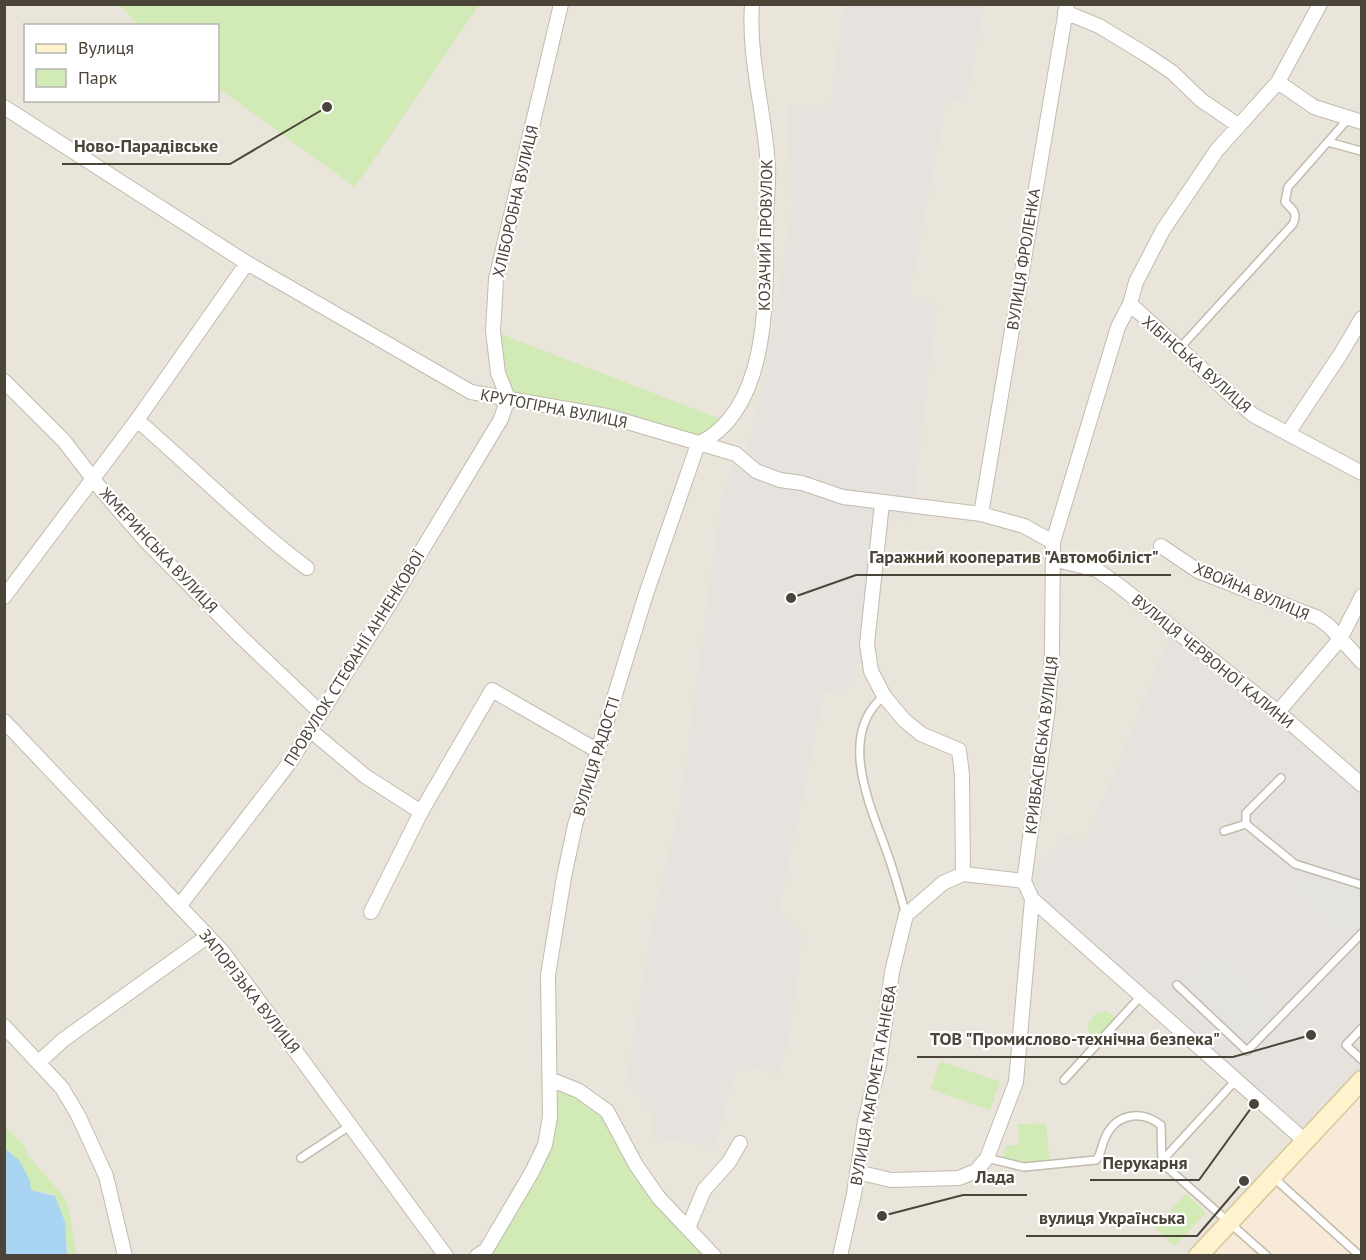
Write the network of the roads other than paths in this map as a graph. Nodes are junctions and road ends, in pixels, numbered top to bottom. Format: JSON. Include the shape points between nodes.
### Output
{"nodes":[{"id":1,"x":561,"y":4,"type":"edge"},
{"id":2,"x":752,"y":4,"type":"edge"},
{"id":3,"x":1320,"y":4,"type":"edge"},
{"id":4,"x":1066,"y":8,"type":"edge"},
{"id":5,"x":1278,"y":82,"type":"junction"},
{"id":6,"x":4,"y":107,"type":"edge"},
{"id":7,"x":1355,"y":121,"type":"edge"},
{"id":8,"x":1239,"y":126,"type":"junction"},
{"id":9,"x":1328,"y":142,"type":"junction"},
{"id":10,"x":1361,"y":151,"type":"edge"},
{"id":11,"x":247,"y":263,"type":"junction"},
{"id":12,"x":1130,"y":304,"type":"junction"},
{"id":13,"x":1362,"y":318,"type":"edge"},
{"id":14,"x":1179,"y":350,"type":"junction"},
{"id":15,"x":4,"y":381,"type":"edge"},
{"id":16,"x":508,"y":398,"type":"junction"},
{"id":17,"x":137,"y":420,"type":"junction"},
{"id":18,"x":1288,"y":433,"type":"junction"},
{"id":19,"x":698,"y":444,"type":"junction"},
{"id":20,"x":1362,"y":472,"type":"edge"},
{"id":21,"x":93,"y":479,"type":"junction"},
{"id":22,"x":882,"y":503,"type":"junction"},
{"id":23,"x":981,"y":514,"type":"junction"},
{"id":24,"x":1053,"y":542,"type":"junction"},
{"id":25,"x":1161,"y":546,"type":"dead end"},
{"id":26,"x":1053,"y":558,"type":"junction"},
{"id":27,"x":307,"y":568,"type":"dead end"},
{"id":28,"x":1362,"y":596,"type":"edge"},
{"id":29,"x":4,"y":597,"type":"edge"},
{"id":30,"x":1340,"y":639,"type":"junction"},
{"id":31,"x":1362,"y":662,"type":"edge"},
{"id":32,"x":884,"y":696,"type":"junction"},
{"id":33,"x":1278,"y":712,"type":"junction"},
{"id":34,"x":321,"y":713,"type":"junction"},
{"id":35,"x":4,"y":721,"type":"edge"},
{"id":36,"x":310,"y":730,"type":"junction"},
{"id":37,"x":598,"y":751,"type":"junction"},
{"id":38,"x":1281,"y":778,"type":"dead end"},
{"id":39,"x":1362,"y":785,"type":"edge"},
{"id":40,"x":421,"y":812,"type":"junction"},
{"id":41,"x":1246,"y":824,"type":"junction"},
{"id":42,"x":1224,"y":831,"type":"dead end"},
{"id":43,"x":963,"y":874,"type":"junction"},
{"id":44,"x":1024,"y":881,"type":"junction"},
{"id":45,"x":1362,"y":885,"type":"edge"},
{"id":46,"x":1032,"y":899,"type":"junction"},
{"id":47,"x":180,"y":905,"type":"junction"},
{"id":48,"x":371,"y":912,"type":"dead end"},
{"id":49,"x":906,"y":915,"type":"junction"},
{"id":50,"x":1362,"y":933,"type":"edge"},
{"id":51,"x":208,"y":936,"type":"junction"},
{"id":52,"x":1177,"y":985,"type":"dead end"},
{"id":53,"x":1141,"y":996,"type":"junction"},
{"id":54,"x":4,"y":1026,"type":"edge"},
{"id":55,"x":1362,"y":1028,"type":"edge"},
{"id":56,"x":1362,"y":1060,"type":"edge"},
{"id":57,"x":39,"y":1062,"type":"junction"},
{"id":58,"x":550,"y":1079,"type":"junction"},
{"id":59,"x":1064,"y":1080,"type":"dead end"},
{"id":60,"x":1236,"y":1080,"type":"junction"},
{"id":61,"x":1362,"y":1080,"type":"edge"},
{"id":62,"x":351,"y":1125,"type":"junction"},
{"id":63,"x":1305,"y":1141,"type":"junction"},
{"id":64,"x":740,"y":1143,"type":"dead end"},
{"id":65,"x":301,"y":1158,"type":"dead end"},
{"id":66,"x":987,"y":1158,"type":"junction"},
{"id":67,"x":1161,"y":1162,"type":"junction"},
{"id":68,"x":857,"y":1172,"type":"junction"},
{"id":69,"x":1272,"y":1176,"type":"junction"},
{"id":70,"x":1229,"y":1223,"type":"junction"},
{"id":71,"x":688,"y":1228,"type":"junction"},
{"id":72,"x":125,"y":1256,"type":"edge"},
{"id":73,"x":446,"y":1256,"type":"edge"},
{"id":74,"x":477,"y":1256,"type":"edge"},
{"id":75,"x":714,"y":1256,"type":"edge"},
{"id":76,"x":840,"y":1256,"type":"edge"},
{"id":77,"x":1198,"y":1256,"type":"edge"},
{"id":78,"x":1267,"y":1256,"type":"edge"},
{"id":79,"x":1360,"y":1256,"type":"edge"}],
"edges":[{"from":1,"to":16,"type":"street","name":"ХЛІБОРОБНА ВУЛИЦЯ","via":[[496,279],[493,331],[498,373]]},
{"from":2,"to":19,"type":"street","name":"КОЗАЧИЙ ПРОВУЛОК","via":[[753,51],[768,168],[766,307],[757,354],[736,409],[714,436]]},
{"from":3,"to":5,"type":"street","name":"КРИВБАСІВСЬКА ВУЛИЦЯ"},
{"from":4,"to":8,"type":"street","via":[[1172,72],[1201,100]]},
{"from":4,"to":23,"type":"street","name":"ВУЛИЦЯ ФРОЛЕНКА"},
{"from":5,"to":7,"type":"street","via":[[1314,107]]},
{"from":5,"to":8,"type":"street","name":"КРИВБАСІВСЬКА ВУЛИЦЯ"},
{"from":6,"to":11,"type":"street","name":"КРУТОГІРНА ВУЛИЦЯ"},
{"from":7,"to":9,"type":"lane"},
{"from":8,"to":12,"type":"street","name":"КРИВБАСІВСЬКА ВУЛИЦЯ","via":[[1217,150],[1163,230],[1136,282]]},
{"from":9,"to":10,"type":"lane"},
{"from":9,"to":14,"type":"lane","via":[[1288,187],[1285,202],[1294,211],[1293,224]]},
{"from":11,"to":16,"type":"street","name":"КРУТОГІРНА ВУЛИЦЯ","via":[[445,378],[481,395]]},
{"from":11,"to":17,"type":"street"},
{"from":12,"to":14,"type":"street","name":"ХІБІНСЬКА ВУЛИЦЯ"},
{"from":12,"to":24,"type":"street","name":"КРИВБАСІВСЬКА ВУЛИЦЯ","via":[[1118,327]]},
{"from":13,"to":18,"type":"street"},
{"from":14,"to":18,"type":"street","name":"ХІБІНСЬКА ВУЛИЦЯ","via":[[1217,379],[1242,406]]},
{"from":15,"to":21,"type":"street","name":"ЖМЕРИНСЬКА ВУЛИЦЯ","via":[[64,441]]},
{"from":16,"to":19,"type":"street","name":"КРУТОГІРНА ВУЛИЦЯ","via":[[601,414]]},
{"from":16,"to":34,"type":"street","name":"ПРОВУЛОК СТЕФАНІЇ АННЕНКОВОЇ","via":[[495,429]]},
{"from":17,"to":21,"type":"street"},
{"from":17,"to":27,"type":"street","via":[[244,519]]},
{"from":18,"to":20,"type":"street","name":"ХІБІНСЬКА ВУЛИЦЯ"},
{"from":19,"to":22,"type":"street","name":"КРУТОГІРНА ВУЛИЦЯ","via":[[736,454],[756,471],[780,480]]},
{"from":19,"to":37,"type":"street","name":"ВУЛИЦЯ РАДОСТІ"},
{"from":21,"to":29,"type":"street"},
{"from":21,"to":34,"type":"street","name":"ЖМЕРИНСЬКА ВУЛИЦЯ","via":[[169,564]]},
{"from":22,"to":23,"type":"street","name":"КРУТОГІРНА ВУЛИЦЯ"},
{"from":22,"to":32,"type":"street","via":[[867,644],[870,671]]},
{"from":23,"to":24,"type":"street","name":"КРУТОГІРНА ВУЛИЦЯ","via":[[1024,526]]},
{"from":24,"to":26,"type":"street","name":"КРИВБАСІВСЬКА ВУЛИЦЯ"},
{"from":25,"to":30,"type":"street","name":"ХВОЙНА ВУЛИЦЯ","via":[[1198,571],[1318,618]]},
{"from":26,"to":33,"type":"street","name":"ВУЛИЦЯ ЧЕРВОНОЇ КАЛИНИ","via":[[1097,570]]},
{"from":26,"to":44,"type":"street","name":"КРИВБАСІВСЬКА ВУЛИЦЯ","via":[[1048,708]]},
{"from":28,"to":30,"type":"street"},
{"from":30,"to":31,"type":"street","name":"ХВОЙНА ВУЛИЦЯ"},
{"from":30,"to":33,"type":"street"},
{"from":32,"to":43,"type":"street","via":[[921,735],[959,750]]},
{"from":32,"to":49,"type":"lane","via":[[873,705],[866,720],[862,775]]},
{"from":33,"to":39,"type":"street","name":"ВУЛИЦЯ ЧЕРВОНОЇ КАЛИНИ"},
{"from":34,"to":36,"type":"street","name":"ПРОВУЛОК СТЕФАНІЇ АННЕНКОВОЇ"},
{"from":35,"to":47,"type":"street","name":"ЗАПОРІЗЬКА ВУЛИЦЯ"},
{"from":36,"to":40,"type":"street","via":[[365,776]]},
{"from":36,"to":47,"type":"street","name":"ПРОВУЛОК СТЕФАНІЇ АННЕНКОВОЇ","via":[[270,789]]},
{"from":37,"to":40,"type":"street","via":[[492,690]]},
{"from":37,"to":58,"type":"street","name":"ВУЛИЦЯ РАДОСТІ","via":[[575,825],[550,952]]},
{"from":38,"to":41,"type":"lane","via":[[1246,813]]},
{"from":40,"to":48,"type":"street"},
{"from":41,"to":42,"type":"lane"},
{"from":41,"to":45,"type":"lane","via":[[1295,864]]},
{"from":43,"to":44,"type":"street"},
{"from":43,"to":49,"type":"street","via":[[943,884]]},
{"from":44,"to":46,"type":"street"},
{"from":46,"to":53,"type":"street"},
{"from":46,"to":66,"type":"street","via":[[1016,1082]]},
{"from":47,"to":51,"type":"street","name":"ЗАПОРІЗЬКА ВУЛИЦЯ"},
{"from":49,"to":68,"type":"street","name":"ВУЛИЦЯ МАГОМЕТА ГАНІЄВА","via":[[892,972],[879,1065]]},
{"from":50,"to":52,"type":"lane","via":[[1247,1051]]},
{"from":51,"to":57,"type":"street","via":[[63,1040]]},
{"from":51,"to":62,"type":"street","name":"ЗАПОРІЗЬКА ВУЛИЦЯ","via":[[244,978]]},
{"from":53,"to":59,"type":"lane"},
{"from":53,"to":60,"type":"street"},
{"from":54,"to":57,"type":"street"},
{"from":55,"to":56,"type":"lane","via":[[1346,1045]]},
{"from":57,"to":72,"type":"street","via":[[62,1089],[97,1152]]},
{"from":58,"to":71,"type":"street","via":[[588,1096],[607,1112],[659,1198]]},
{"from":58,"to":74,"type":"street","name":"ВУЛИЦЯ РАДОСТІ","via":[[550,1117],[543,1151],[486,1250]]},
{"from":60,"to":63,"type":"street"},
{"from":60,"to":67,"type":"lane"},
{"from":61,"to":63,"type":"main road"},
{"from":62,"to":65,"type":"lane"},
{"from":62,"to":73,"type":"street","name":"ЗАПОРІЗЬКА ВУЛИЦЯ"},
{"from":63,"to":69,"type":"main road"},
{"from":64,"to":71,"type":"street","via":[[704,1190]]},
{"from":66,"to":67,"type":"lane","via":[[1024,1167],[1096,1160],[1113,1126],[1140,1115],[1161,1125]]},
{"from":66,"to":68,"type":"street","via":[[976,1171],[958,1179],[891,1180]]},
{"from":67,"to":70,"type":"lane"},
{"from":68,"to":76,"type":"street","name":"ВУЛИЦЯ МАГОМЕТА ГАНІЄВА"},
{"from":69,"to":70,"type":"main road"},
{"from":69,"to":79,"type":"lane"},
{"from":70,"to":77,"type":"main road"},
{"from":70,"to":78,"type":"lane"},
{"from":71,"to":75,"type":"street"}]}
